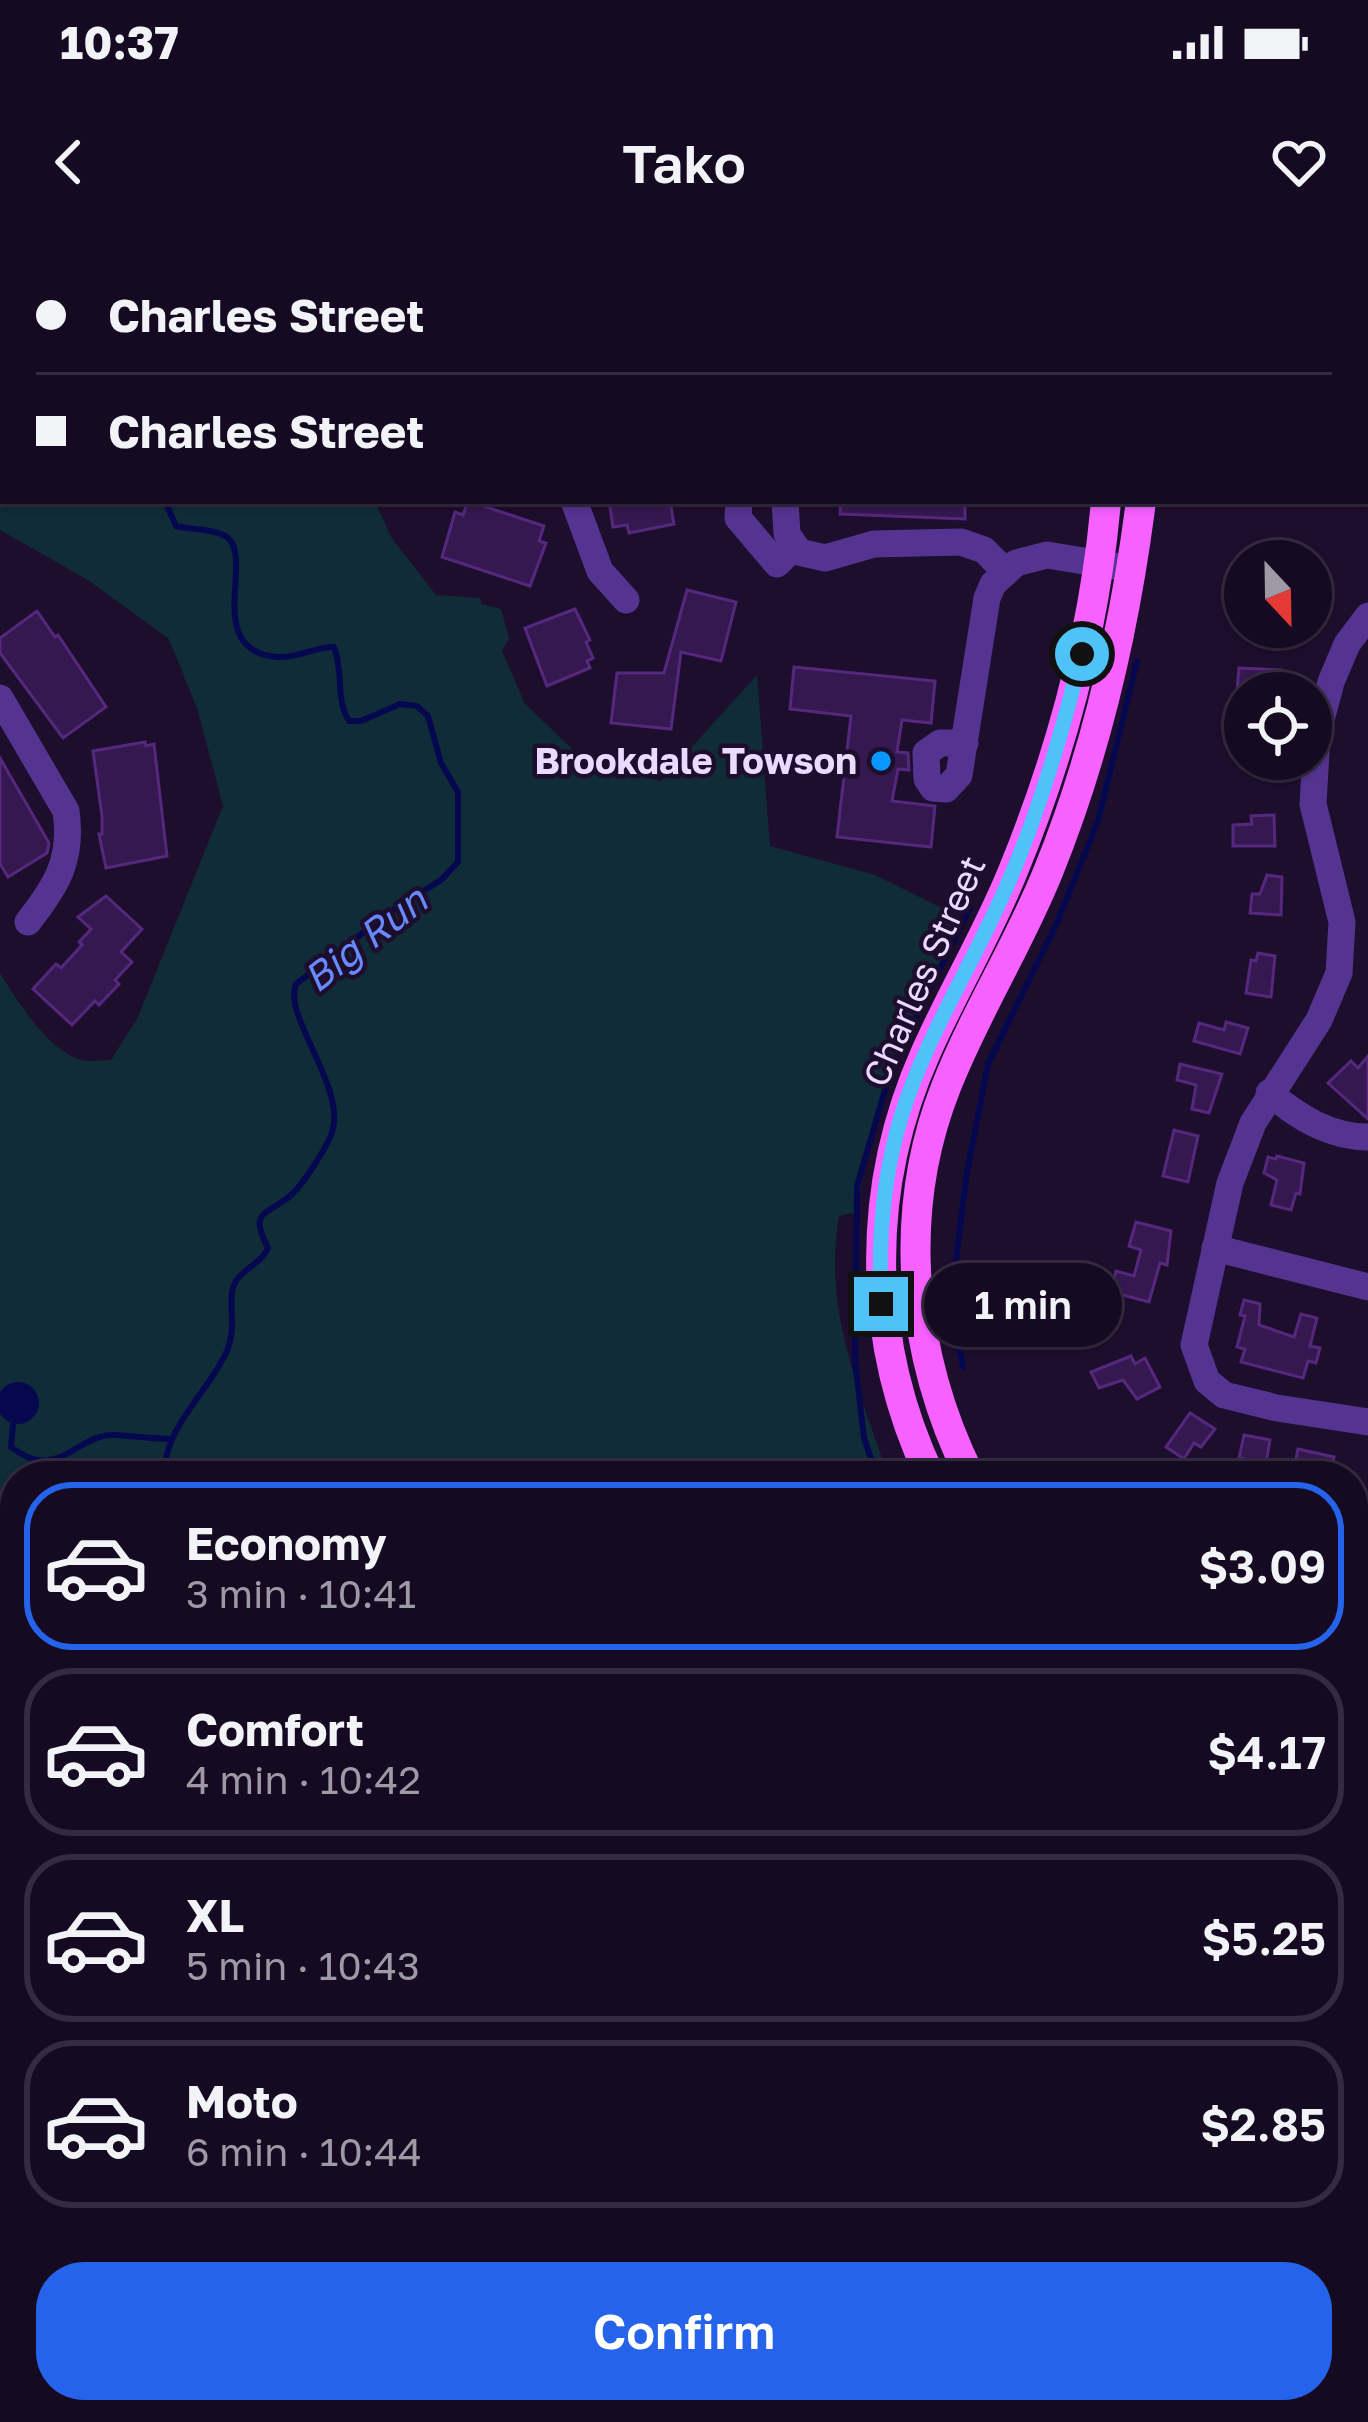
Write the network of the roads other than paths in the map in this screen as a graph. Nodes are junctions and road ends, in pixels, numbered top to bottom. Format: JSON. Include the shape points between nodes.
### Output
{"nodes":[{"id":1,"x":575,"y":504,"type":"edge"},
{"id":2,"x":739,"y":504,"type":"edge"},
{"id":3,"x":784,"y":504,"type":"edge"},
{"id":4,"x":1106,"y":504,"type":"edge"},
{"id":5,"x":1141,"y":504,"type":"edge"},
{"id":6,"x":795,"y":546,"type":"junction"},
{"id":7,"x":1098,"y":563,"type":"junction"},
{"id":8,"x":1130,"y":569,"type":"junction"},
{"id":9,"x":1004,"y":570,"type":"junction"},
{"id":10,"x":626,"y":600,"type":"dead end"},
{"id":11,"x":1368,"y":616,"type":"edge"},
{"id":12,"x":0,"y":698,"type":"edge"},
{"id":13,"x":965,"y":742,"type":"dead end"},
{"id":14,"x":28,"y":922,"type":"dead end"},
{"id":15,"x":1270,"y":1093,"type":"junction"},
{"id":16,"x":1368,"y":1137,"type":"edge"},
{"id":17,"x":1215,"y":1248,"type":"junction"},
{"id":18,"x":1368,"y":1286,"type":"edge"},
{"id":19,"x":932,"y":1378,"type":"junction"},
{"id":20,"x":1368,"y":1422,"type":"edge"},
{"id":21,"x":924,"y":1461,"type":"edge"},
{"id":22,"x":939,"y":1461,"type":"edge"},
{"id":23,"x":964,"y":1461,"type":"edge"}],
"edges":[{"from":1,"to":10,"type":"street","via":[[599,572]]},
{"from":2,"to":6,"type":"street","via":[[738,518],[777,564]]},
{"from":3,"to":6,"type":"street"},
{"from":4,"to":7,"type":"main road","name":"Charles Street"},
{"from":5,"to":8,"type":"main road","name":"Charles Street"},
{"from":6,"to":9,"type":"street","via":[[825,558],[874,544],[961,542]]},
{"from":7,"to":8,"type":"street"},
{"from":7,"to":9,"type":"street","via":[[1047,555]]},
{"from":7,"to":21,"type":"main road","name":"Charles Street","via":[[1082,654],[1039,803],[913,1083],[888,1174],[884,1330]]},
{"from":8,"to":19,"type":"main road","name":"Charles Street","via":[[1067,822],[935,1116],[916,1254]]},
{"from":9,"to":13,"type":"street","via":[[986,598]]},
{"from":11,"to":15,"type":"street","via":[[1347,644],[1317,735],[1313,804],[1342,922],[1339,973],[1319,1020]]},
{"from":12,"to":14,"type":"street","via":[[69,832],[57,885]]},
{"from":15,"to":16,"type":"street","via":[[1302,1119]]},
{"from":15,"to":17,"type":"street","via":[[1230,1183]]},
{"from":17,"to":18,"type":"street"},
{"from":17,"to":20,"type":"street","via":[[1194,1345],[1207,1381],[1223,1395]]},
{"from":19,"to":22,"type":"main road","via":[[921,1396]]},
{"from":19,"to":23,"type":"main road","name":"Charles Street"}]}
